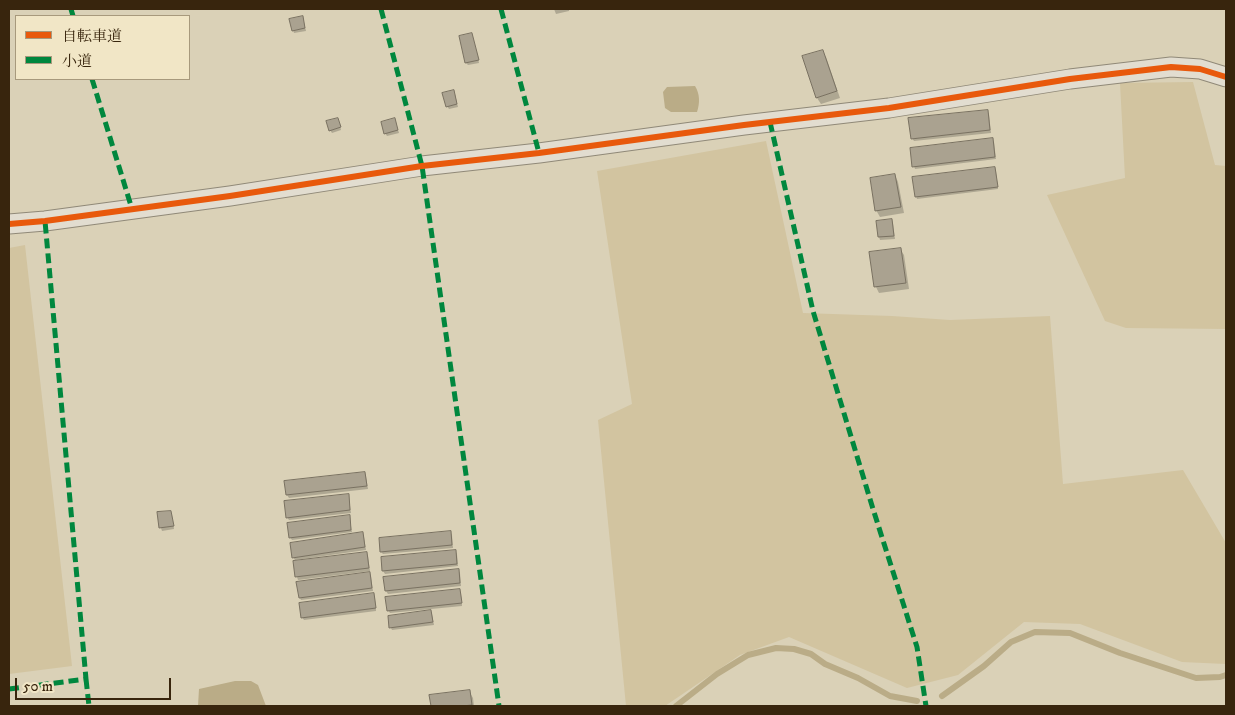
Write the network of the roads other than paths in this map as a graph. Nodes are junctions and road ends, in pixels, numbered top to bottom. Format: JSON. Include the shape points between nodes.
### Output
{"nodes":[{"id":1,"x":1226,"y":77,"type":"edge"},
{"id":2,"x":9,"y":224,"type":"edge"}],
"edges":[{"from":1,"to":2,"type":"street","via":[[1200,69],[1171,67],[1070,79],[889,108],[422,166],[220,197]]}]}
